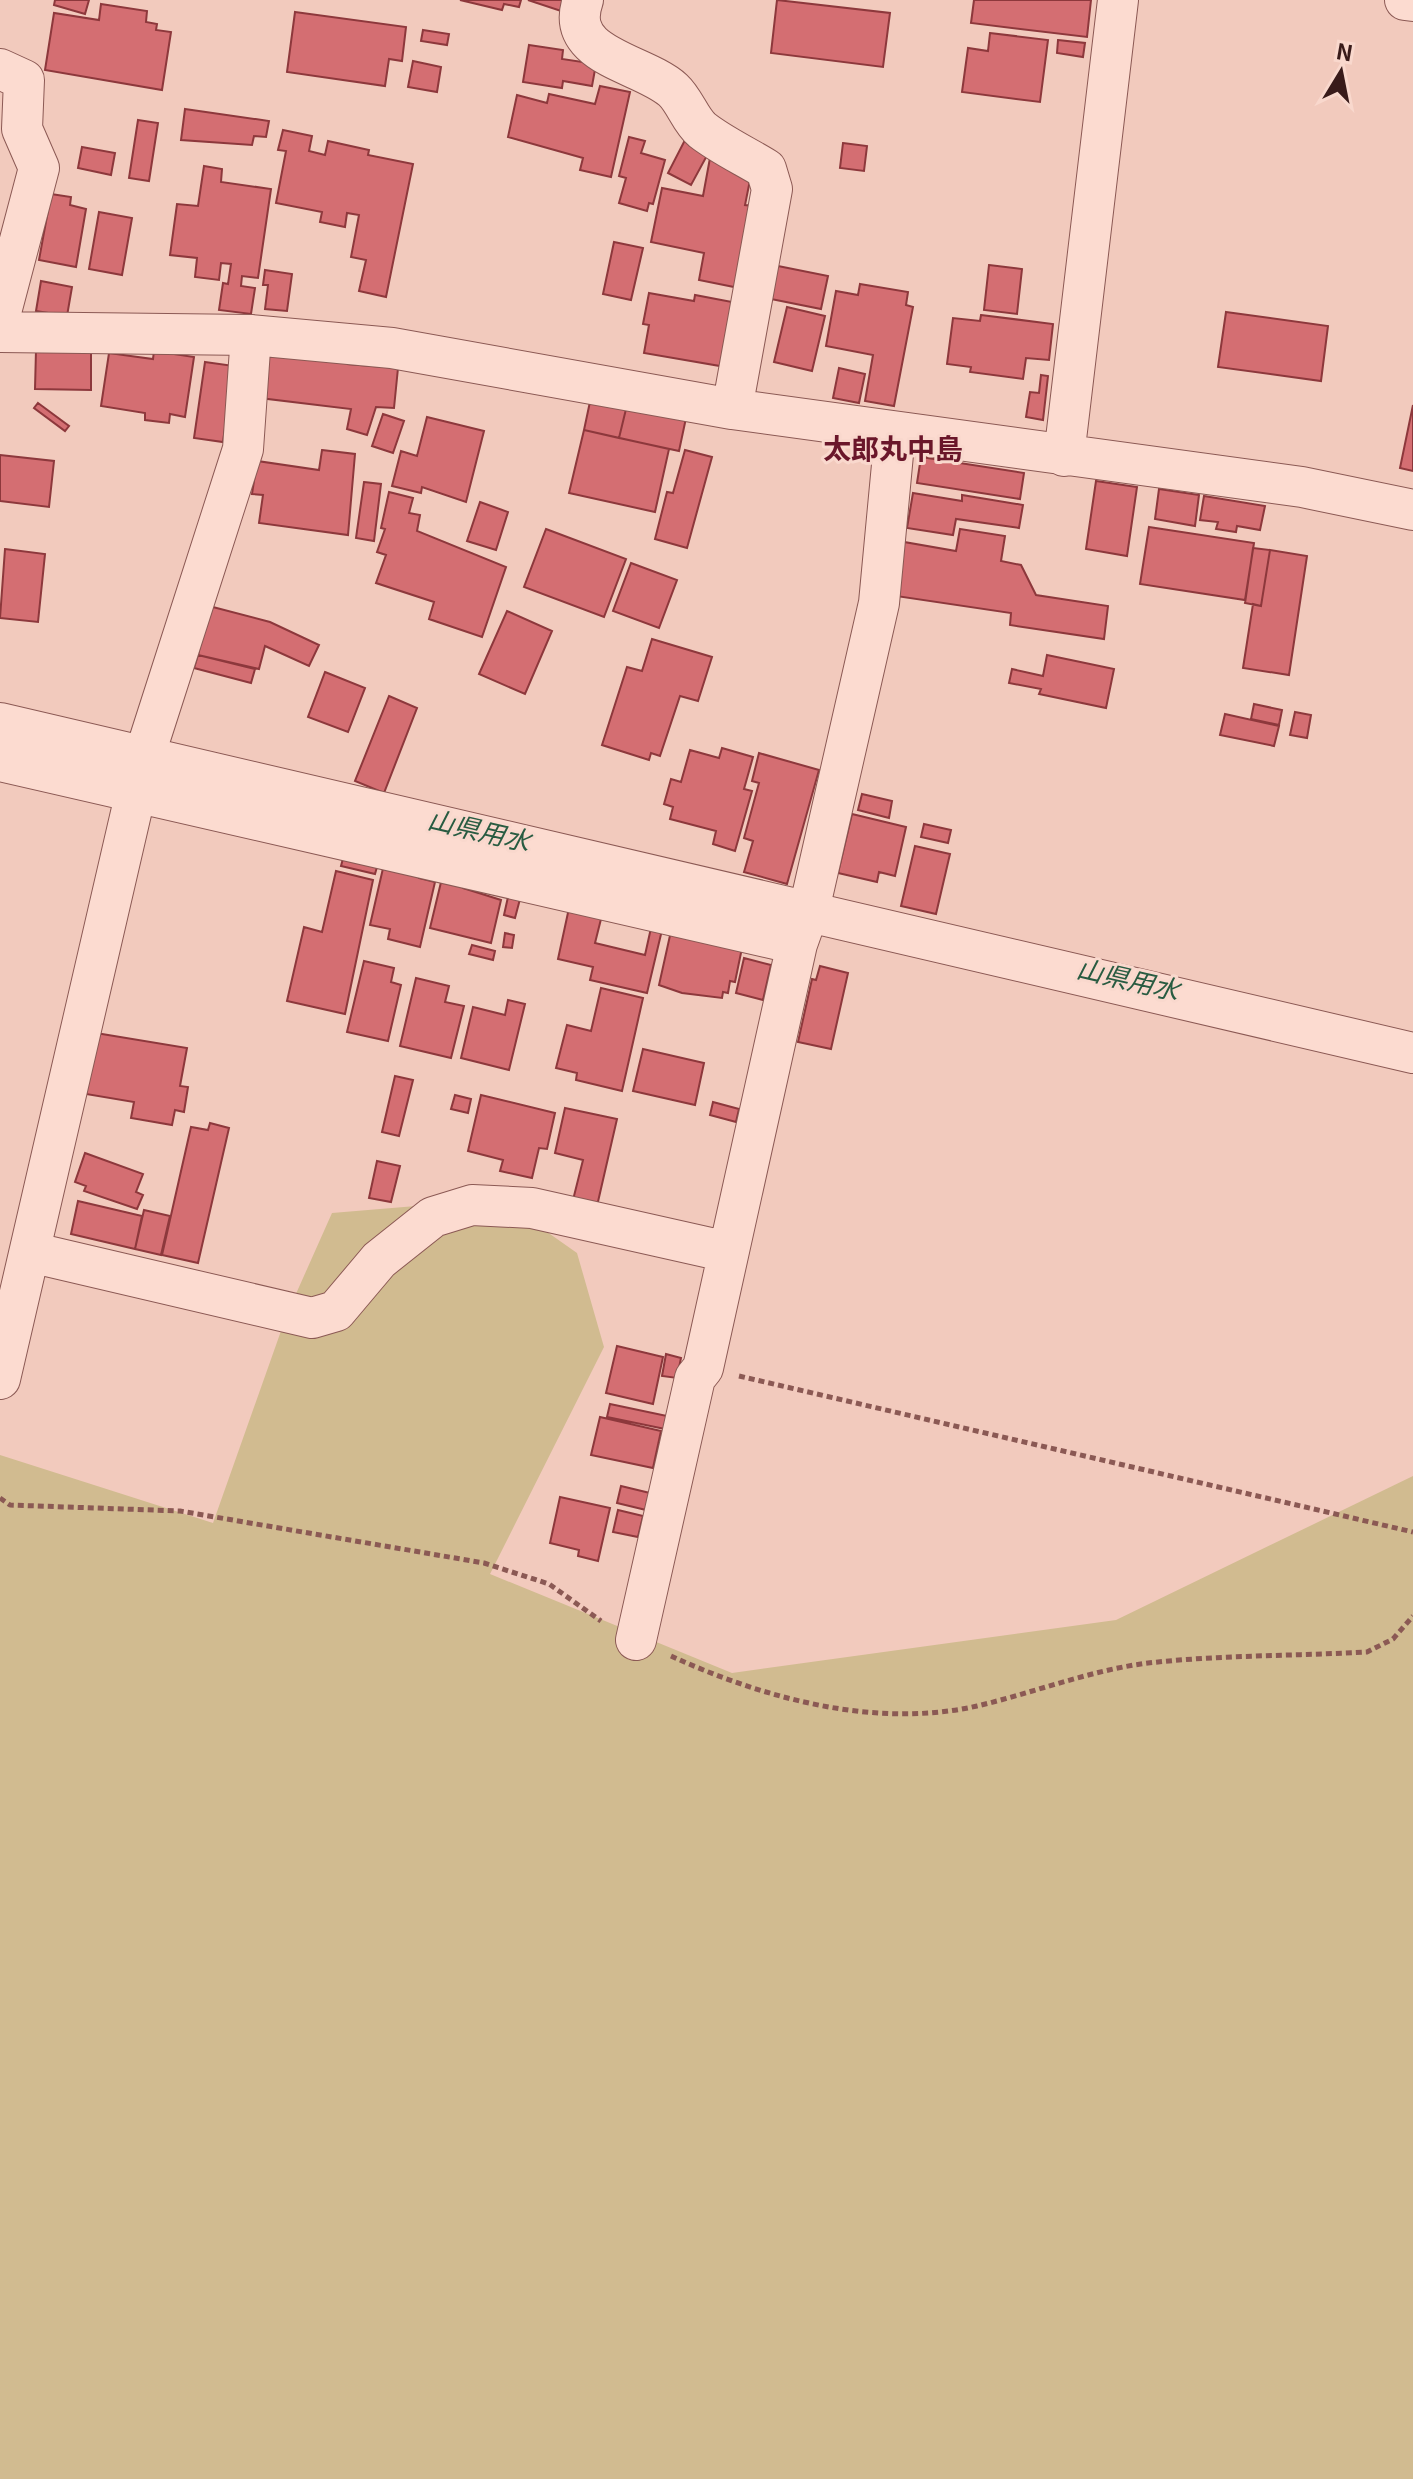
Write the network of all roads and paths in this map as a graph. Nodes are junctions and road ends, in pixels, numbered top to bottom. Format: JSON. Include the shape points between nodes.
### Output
{"nodes":[{"id":1,"x":583,"y":0,"type":"edge"},
{"id":2,"x":1118,"y":0,"type":"edge"},
{"id":3,"x":1405,"y":0,"type":"edge"},
{"id":4,"x":1413,"y":1,"type":"edge"},
{"id":5,"x":0,"y":69,"type":"edge"},
{"id":6,"x":0,"y":316,"type":"edge"},
{"id":7,"x":0,"y":332,"type":"edge"},
{"id":8,"x":251,"y":335,"type":"junction"},
{"id":9,"x":732,"y":409,"type":"junction"},
{"id":10,"x":895,"y":433,"type":"junction"},
{"id":11,"x":1064,"y":456,"type":"junction"},
{"id":12,"x":1413,"y":510,"type":"edge"},
{"id":13,"x":0,"y":723,"type":"edge"},
{"id":14,"x":0,"y":761,"type":"edge"},
{"id":15,"x":140,"y":775,"type":"junction"},
{"id":16,"x":803,"y":927,"type":"junction"},
{"id":17,"x":1413,"y":1053,"type":"edge"},
{"id":18,"x":30,"y":1252,"type":"junction"},
{"id":19,"x":728,"y":1252,"type":"junction"},
{"id":20,"x":703,"y":1368,"type":"junction"},
{"id":21,"x":0,"y":1379,"type":"edge"},
{"id":22,"x":0,"y":1498,"type":"edge"},
{"id":23,"x":1413,"y":1532,"type":"edge"},
{"id":24,"x":1413,"y":1616,"type":"edge"},
{"id":25,"x":636,"y":1640,"type":"junction"}],
"edges":[{"from":1,"to":9,"type":"street","via":[[578,15],[592,45],[673,90],[700,129],[766,169],[772,189]]},
{"from":2,"to":11,"type":"street"},
{"from":3,"to":4,"type":"street"},
{"from":5,"to":6,"type":"street","via":[[24,80],[22,129],[39,168]]},
{"from":7,"to":8,"type":"street"},
{"from":8,"to":9,"type":"street","via":[[392,348]]},
{"from":8,"to":15,"type":"street","via":[[243,449]]},
{"from":9,"to":10,"type":"street"},
{"from":10,"to":11,"type":"street"},
{"from":10,"to":16,"type":"street","via":[[879,603]]},
{"from":11,"to":12,"type":"street","via":[[1302,487]]},
{"from":13,"to":15,"type":"street"},
{"from":14,"to":15,"type":"street"},
{"from":15,"to":16,"type":"street"},
{"from":15,"to":18,"type":"street"},
{"from":16,"to":17,"type":"street"},
{"from":16,"to":19,"type":"street"},
{"from":18,"to":19,"type":"street","via":[[312,1318],[336,1311],[379,1260],[433,1217],[472,1205],[532,1208]]},
{"from":18,"to":21,"type":"street"},
{"from":19,"to":20,"type":"street"},
{"from":20,"to":23,"type":"path"},
{"from":20,"to":25,"type":"street","via":[[695,1378]]},
{"from":22,"to":25,"type":"path","via":[[10,1505],[180,1511],[484,1563],[549,1584]]},
{"from":24,"to":25,"type":"path","via":[[1393,1639],[1367,1652],[1146,1663],[973,1707],[914,1714],[848,1710],[729,1682]]}]}
